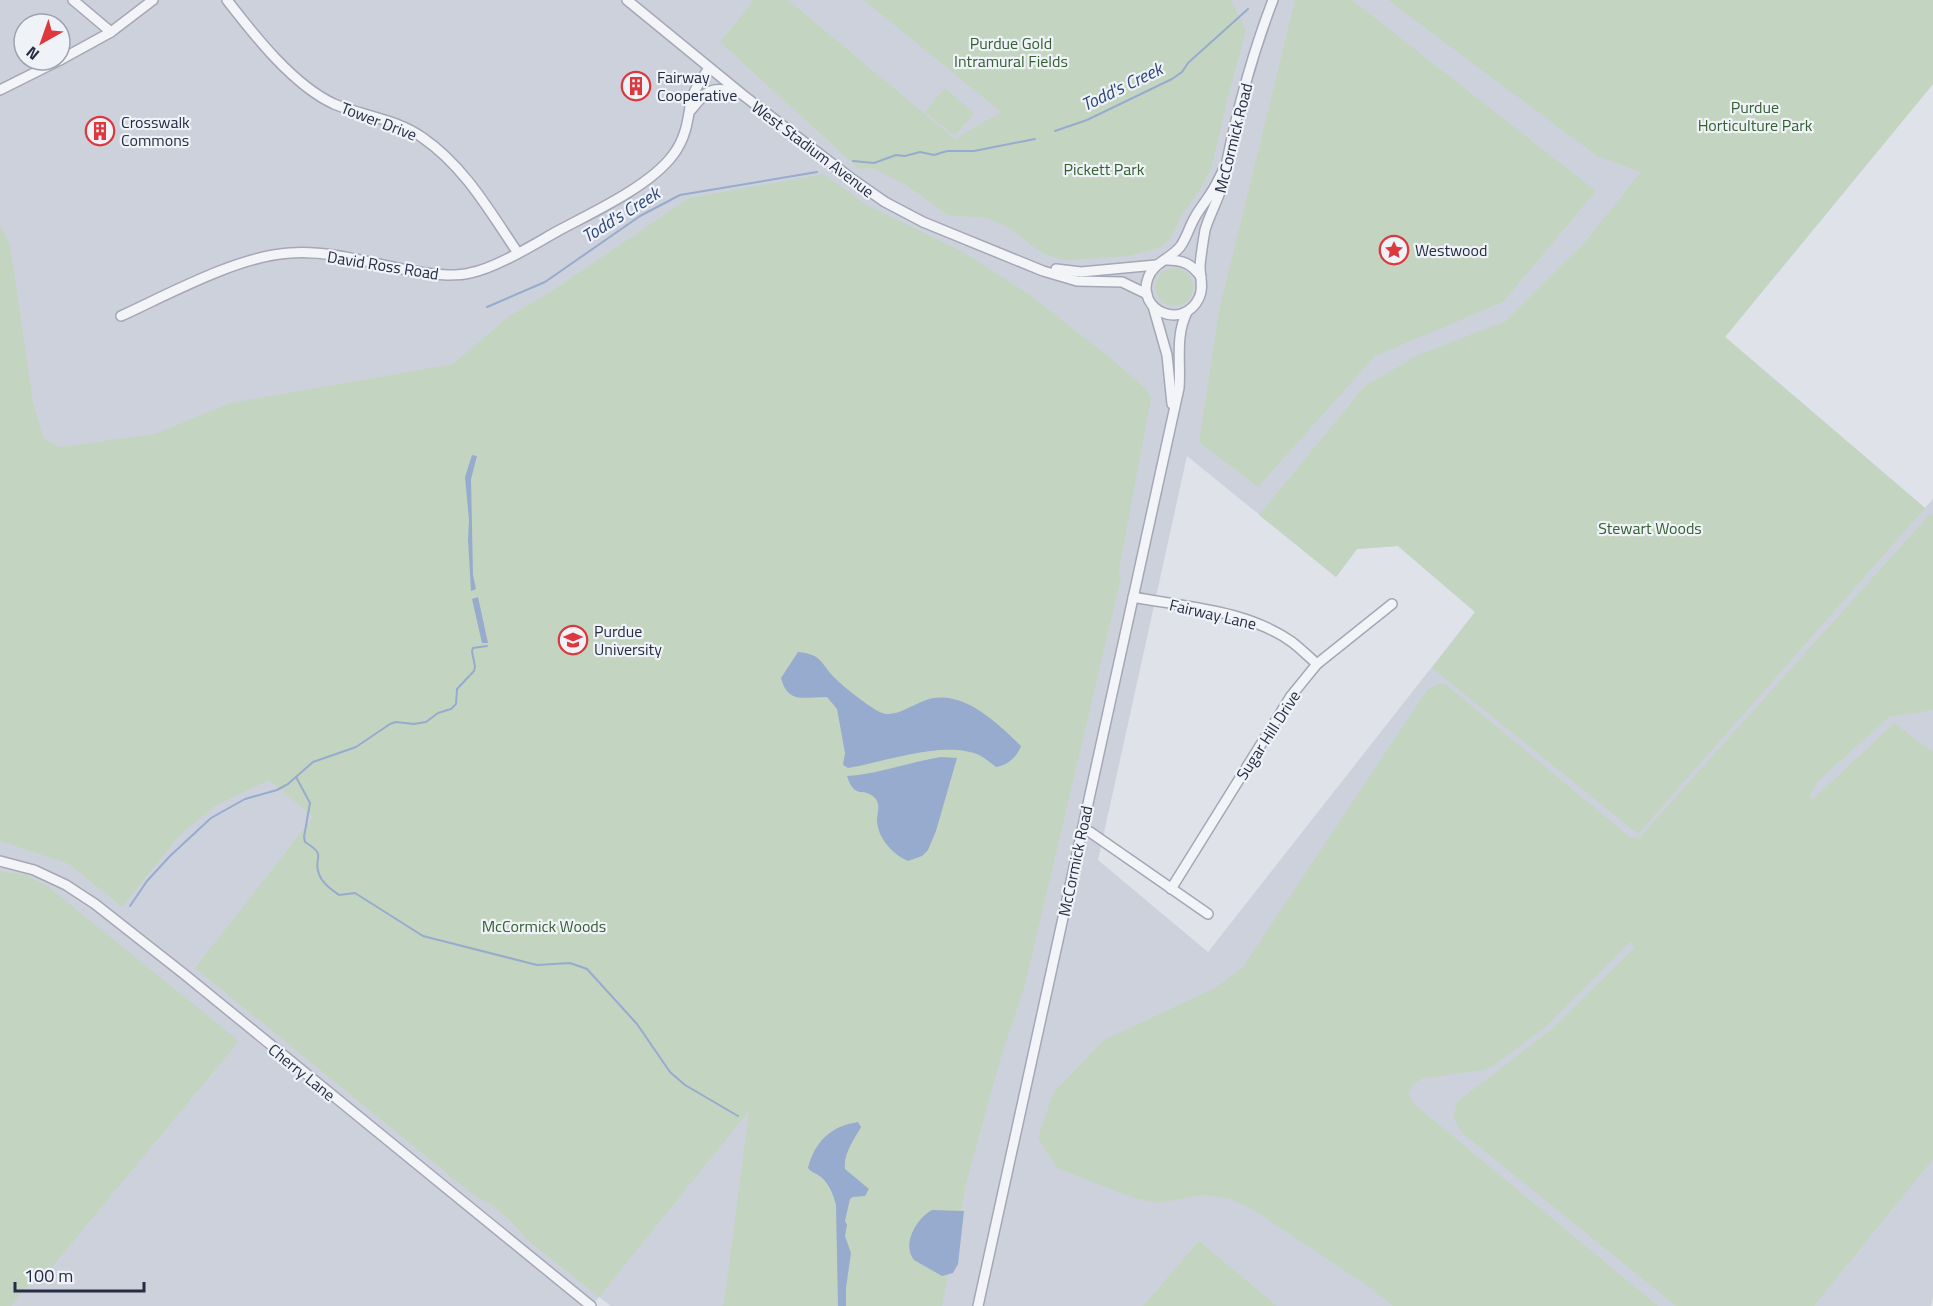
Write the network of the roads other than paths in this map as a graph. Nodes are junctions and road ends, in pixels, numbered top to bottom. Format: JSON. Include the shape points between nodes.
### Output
{"nodes":[{"id":1,"x":73,"y":0,"type":"edge"},
{"id":2,"x":153,"y":0,"type":"edge"},
{"id":3,"x":227,"y":0,"type":"edge"},
{"id":4,"x":627,"y":0,"type":"edge"},
{"id":5,"x":1273,"y":0,"type":"edge"},
{"id":6,"x":111,"y":32,"type":"junction"},
{"id":7,"x":72,"y":53,"type":"edge"},
{"id":8,"x":709,"y":68,"type":"junction"},
{"id":9,"x":36,"y":72,"type":"edge"},
{"id":10,"x":0,"y":90,"type":"edge"},
{"id":11,"x":742,"y":95,"type":"junction"},
{"id":12,"x":691,"y":110,"type":"junction"},
{"id":13,"x":1226,"y":164,"type":"junction"},
{"id":14,"x":518,"y":254,"type":"junction"},
{"id":15,"x":1167,"y":260,"type":"junction"},
{"id":16,"x":1022,"y":261,"type":"junction"},
{"id":17,"x":1156,"y":265,"type":"junction"},
{"id":18,"x":1201,"y":277,"type":"junction"},
{"id":19,"x":1147,"y":294,"type":"junction"},
{"id":20,"x":1153,"y":306,"type":"junction"},
{"id":21,"x":1187,"y":312,"type":"junction"},
{"id":22,"x":121,"y":316,"type":"dead end"},
{"id":23,"x":1172,"y":415,"type":"junction"},
{"id":24,"x":1133,"y":597,"type":"junction"},
{"id":25,"x":1392,"y":604,"type":"dead end"},
{"id":26,"x":1317,"y":664,"type":"junction"},
{"id":27,"x":1082,"y":830,"type":"junction"},
{"id":28,"x":0,"y":861,"type":"edge"},
{"id":29,"x":1171,"y":889,"type":"junction"},
{"id":30,"x":1208,"y":914,"type":"dead end"},
{"id":31,"x":591,"y":1306,"type":"edge"},
{"id":32,"x":978,"y":1306,"type":"edge"}],
"edges":[{"from":1,"to":6,"type":"street"},
{"from":2,"to":6,"type":"street"},
{"from":3,"to":14,"type":"street","name":"Tower Drive","via":[[286,68],[319,94],[333,103],[409,130],[444,155],[468,180]]},
{"from":4,"to":8,"type":"street","name":"West Stadium Avenue"},
{"from":5,"to":13,"type":"street","name":"McCormick Road","via":[[1243,92]]},
{"from":6,"to":7,"type":"street"},
{"from":8,"to":11,"type":"street","name":"West Stadium Avenue"},
{"from":8,"to":12,"type":"street","name":"David Ross Road","via":[[692,99]]},
{"from":9,"to":10,"type":"street"},
{"from":11,"to":12,"type":"street","via":[[716,89],[702,96]]},
{"from":11,"to":16,"type":"street","name":"West Stadium Avenue","via":[[885,202],[923,222]]},
{"from":12,"to":14,"type":"street","name":"David Ross Road","via":[[685,134],[662,167],[615,200]]},
{"from":13,"to":15,"type":"street","via":[[1180,246]]},
{"from":13,"to":18,"type":"street","name":"McCormick Road","via":[[1225,178],[1206,226]]},
{"from":14,"to":22,"type":"street","name":"David Ross Road","via":[[458,275],[292,252],[253,260],[184,286]]},
{"from":15,"to":17,"type":"street"},
{"from":15,"to":18,"type":"street","via":[[1184,261]]},
{"from":16,"to":17,"type":"street","name":"West Stadium Avenue","via":[[1081,272]]},
{"from":16,"to":19,"type":"street","name":"West Stadium Avenue","via":[[1077,281],[1122,282]]},
{"from":17,"to":19,"type":"street","via":[[1147,278]]},
{"from":18,"to":21,"type":"street","via":[[1201,294]]},
{"from":19,"to":20,"type":"street"},
{"from":20,"to":21,"type":"street","via":[[1165,314]]},
{"from":20,"to":23,"type":"street","name":"McCormick Road","via":[[1167,356]]},
{"from":21,"to":23,"type":"street","name":"McCormick Road","via":[[1179,337],[1179,388]]},
{"from":23,"to":24,"type":"street","name":"McCormick Road"},
{"from":24,"to":26,"type":"street","name":"Fairway Lane","via":[[1261,625],[1292,642]]},
{"from":24,"to":27,"type":"street","name":"McCormick Road"},
{"from":25,"to":26,"type":"street","name":"Sugar Hill Drive"},
{"from":26,"to":29,"type":"street","name":"Sugar Hill Drive","via":[[1290,696]]},
{"from":27,"to":29,"type":"street"},
{"from":27,"to":32,"type":"street","name":"McCormick Road"},
{"from":28,"to":31,"type":"street","name":"Cherry Lane","via":[[34,870],[94,904]]},
{"from":29,"to":30,"type":"street"}]}
